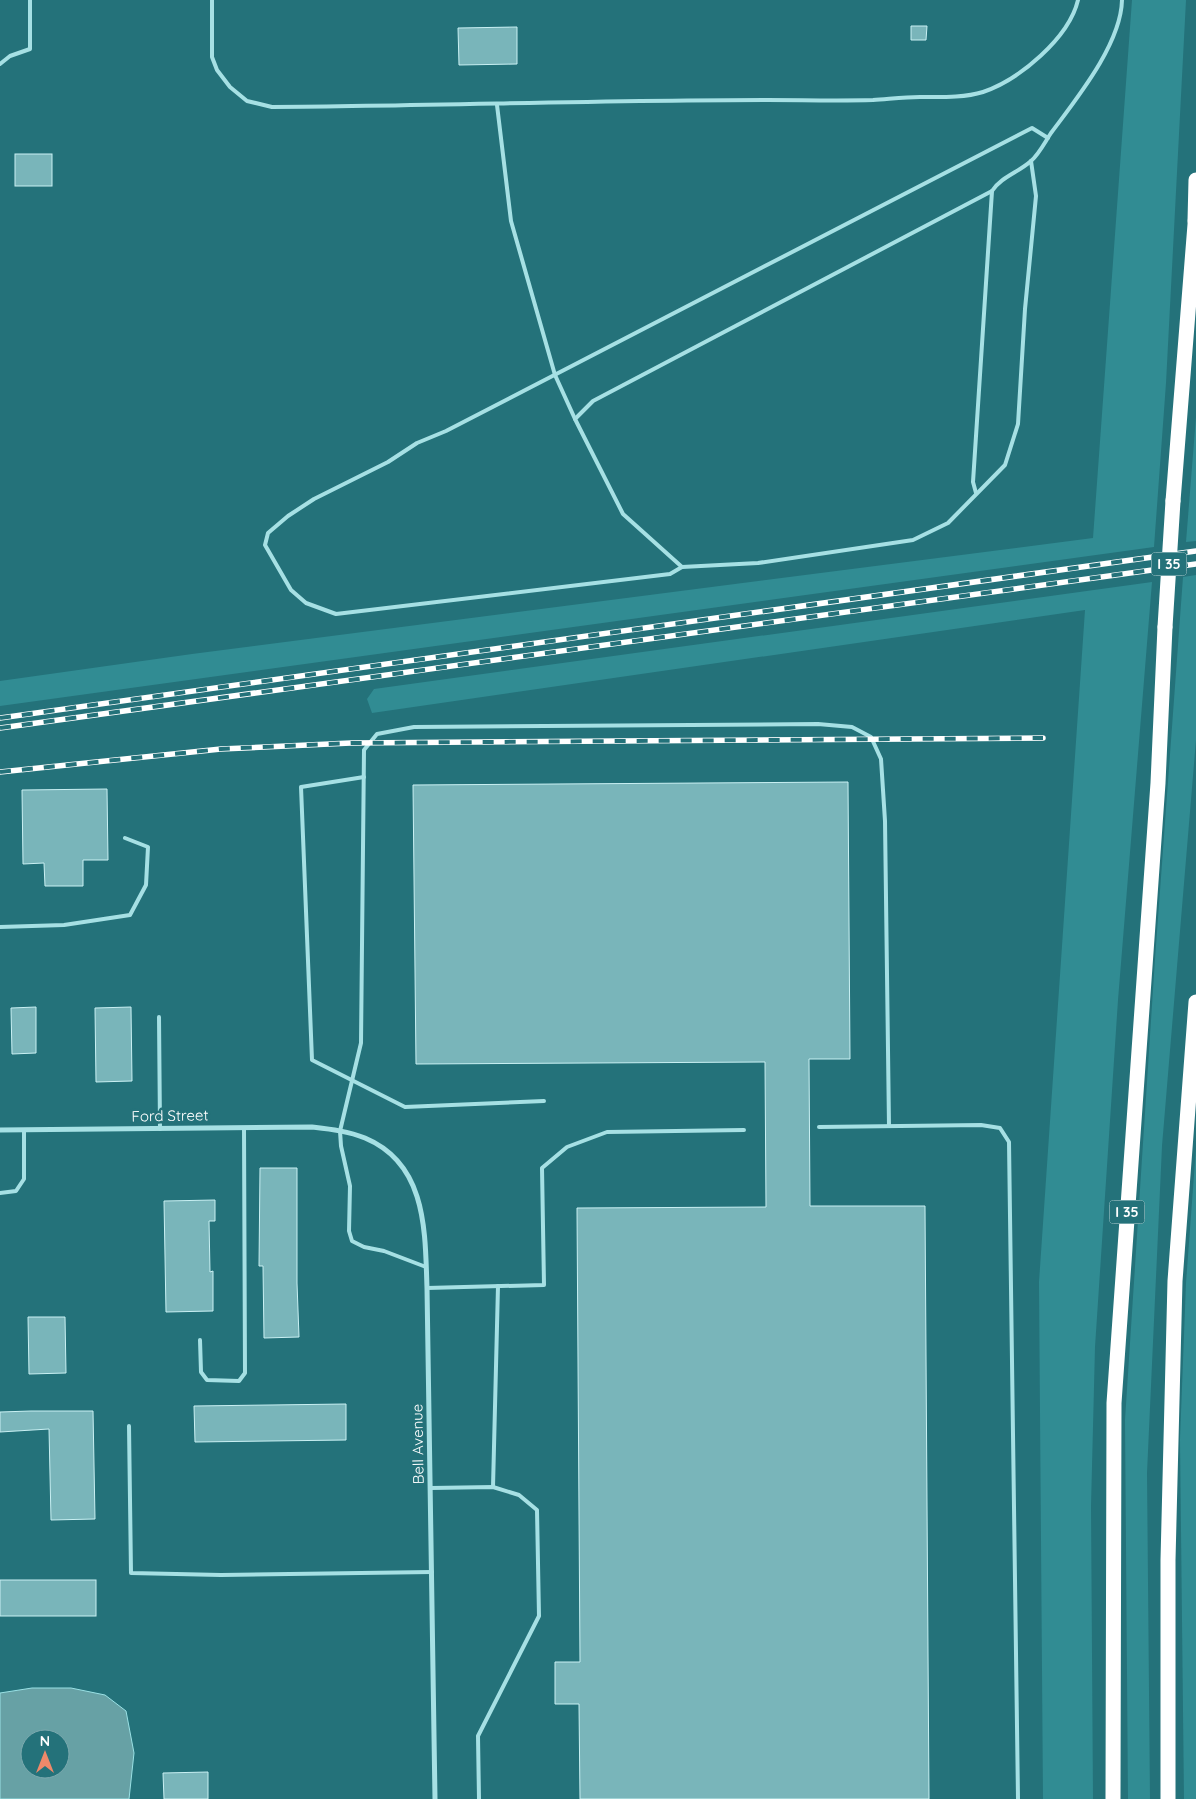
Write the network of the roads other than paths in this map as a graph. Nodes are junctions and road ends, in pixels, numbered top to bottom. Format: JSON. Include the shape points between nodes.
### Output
{"nodes":[{"id":1,"x":30,"y":0,"type":"edge"},
{"id":2,"x":212,"y":0,"type":"edge"},
{"id":3,"x":1078,"y":0,"type":"edge"},
{"id":4,"x":1122,"y":0,"type":"edge"},
{"id":5,"x":0,"y":64,"type":"edge"},
{"id":6,"x":497,"y":105,"type":"junction"},
{"id":7,"x":1048,"y":138,"type":"junction"},
{"id":8,"x":1031,"y":161,"type":"junction"},
{"id":9,"x":1196,"y":180,"type":"edge"},
{"id":10,"x":992,"y":191,"type":"junction"},
{"id":11,"x":1196,"y":218,"type":"edge"},
{"id":12,"x":555,"y":374,"type":"junction"},
{"id":13,"x":575,"y":419,"type":"junction"},
{"id":14,"x":976,"y":493,"type":"junction"},
{"id":15,"x":682,"y":566,"type":"junction"},
{"id":16,"x":364,"y":777,"type":"junction"},
{"id":17,"x":125,"y":838,"type":"dead end"},
{"id":18,"x":0,"y":927,"type":"edge"},
{"id":19,"x":1196,"y":1002,"type":"edge"},
{"id":20,"x":159,"y":1017,"type":"dead end"},
{"id":21,"x":352,"y":1080,"type":"junction"},
{"id":22,"x":544,"y":1101,"type":"dead end"},
{"id":23,"x":889,"y":1126,"type":"junction"},
{"id":24,"x":819,"y":1127,"type":"dead end"},
{"id":25,"x":244,"y":1128,"type":"junction"},
{"id":26,"x":160,"y":1129,"type":"junction"},
{"id":27,"x":0,"y":1130,"type":"edge"},
{"id":28,"x":24,"y":1130,"type":"junction"},
{"id":29,"x":744,"y":1130,"type":"dead end"},
{"id":30,"x":340,"y":1131,"type":"junction"},
{"id":31,"x":0,"y":1194,"type":"edge"},
{"id":32,"x":426,"y":1267,"type":"junction"},
{"id":33,"x":498,"y":1286,"type":"junction"},
{"id":34,"x":427,"y":1288,"type":"junction"},
{"id":35,"x":200,"y":1340,"type":"dead end"},
{"id":36,"x":129,"y":1426,"type":"dead end"},
{"id":37,"x":493,"y":1487,"type":"junction"},
{"id":38,"x":431,"y":1488,"type":"junction"},
{"id":39,"x":432,"y":1572,"type":"junction"},
{"id":40,"x":435,"y":1799,"type":"edge"},
{"id":41,"x":479,"y":1799,"type":"edge"},
{"id":42,"x":1018,"y":1799,"type":"edge"},
{"id":43,"x":1113,"y":1799,"type":"edge"},
{"id":44,"x":1168,"y":1799,"type":"edge"}],
"edges":[{"from":1,"to":5,"type":"lane","via":[[30,49],[10,56]]},
{"from":2,"to":6,"type":"lane","via":[[212,57],[230,87],[247,101],[272,107]]},
{"from":3,"to":6,"type":"lane","via":[[1062,33],[1034,62],[1009,80],[982,92],[941,98],[872,100]]},
{"from":4,"to":7,"type":"lane","via":[[1122,12],[1109,46],[1080,95]]},
{"from":6,"to":12,"type":"lane","via":[[511,220]]},
{"from":7,"to":8,"type":"lane"},
{"from":7,"to":12,"type":"lane","via":[[1032,128]]},
{"from":8,"to":10,"type":"lane","via":[[996,184]]},
{"from":8,"to":14,"type":"lane","via":[[1036,196],[1018,424],[1005,465]]},
{"from":9,"to":11,"type":"highway"},
{"from":10,"to":13,"type":"lane","via":[[592,401]]},
{"from":10,"to":14,"type":"lane","via":[[973,482]]},
{"from":11,"to":43,"type":"highway","number":"I 35","bridge":true,"via":[[1173,501],[1157,793],[1114,1402]]},
{"from":12,"to":13,"type":"lane"},
{"from":12,"to":15,"type":"lane","via":[[417,443],[288,516],[268,533],[265,545],[291,590],[306,603],[336,614],[670,574]]},
{"from":13,"to":15,"type":"lane","via":[[623,514]]},
{"from":14,"to":15,"type":"lane","via":[[948,523],[913,540],[758,563]]},
{"from":16,"to":21,"type":"lane","via":[[361,1043]]},
{"from":16,"to":21,"type":"lane","via":[[301,787],[312,1060]]},
{"from":16,"to":23,"type":"lane","via":[[364,750],[377,734],[414,727],[818,724],[852,727],[872,737],[881,759],[885,821]]},
{"from":17,"to":18,"type":"lane","via":[[148,847],[146,885],[130,915],[64,925]]},
{"from":19,"to":44,"type":"highway","via":[[1174,1291],[1168,1560]]},
{"from":20,"to":26,"type":"lane"},
{"from":21,"to":22,"type":"lane","via":[[405,1107]]},
{"from":21,"to":30,"type":"lane"},
{"from":23,"to":24,"type":"lane"},
{"from":23,"to":42,"type":"lane","via":[[981,1125],[1000,1128],[1009,1142]]},
{"from":25,"to":26,"type":"street","name":"Ford Street"},
{"from":25,"to":30,"type":"street","name":"Ford Street","via":[[312,1127]]},
{"from":25,"to":35,"type":"lane","via":[[245,1373],[239,1381],[207,1380],[201,1372]]},
{"from":26,"to":28,"type":"street","name":"Ford Street"},
{"from":27,"to":28,"type":"street","name":"Ford Street"},
{"from":28,"to":31,"type":"lane","via":[[24,1179],[16,1191]]},
{"from":29,"to":33,"type":"lane","via":[[607,1132],[567,1147],[542,1168],[544,1285]]},
{"from":30,"to":32,"type":"street","name":"Bell Avenue","via":[[381,1146],[408,1176],[419,1199]]},
{"from":30,"to":32,"type":"lane","via":[[350,1186],[349,1231],[352,1241]]},
{"from":32,"to":34,"type":"street","name":"Bell Avenue"},
{"from":33,"to":34,"type":"lane"},
{"from":33,"to":37,"type":"lane"},
{"from":34,"to":38,"type":"street","name":"Bell Avenue"},
{"from":36,"to":39,"type":"lane","via":[[131,1573]]},
{"from":37,"to":38,"type":"lane"},
{"from":37,"to":41,"type":"lane","via":[[519,1495],[537,1510],[539,1616],[478,1736]]},
{"from":38,"to":39,"type":"street","name":"Bell Avenue"},
{"from":39,"to":40,"type":"street","name":"Bell Avenue"}]}
